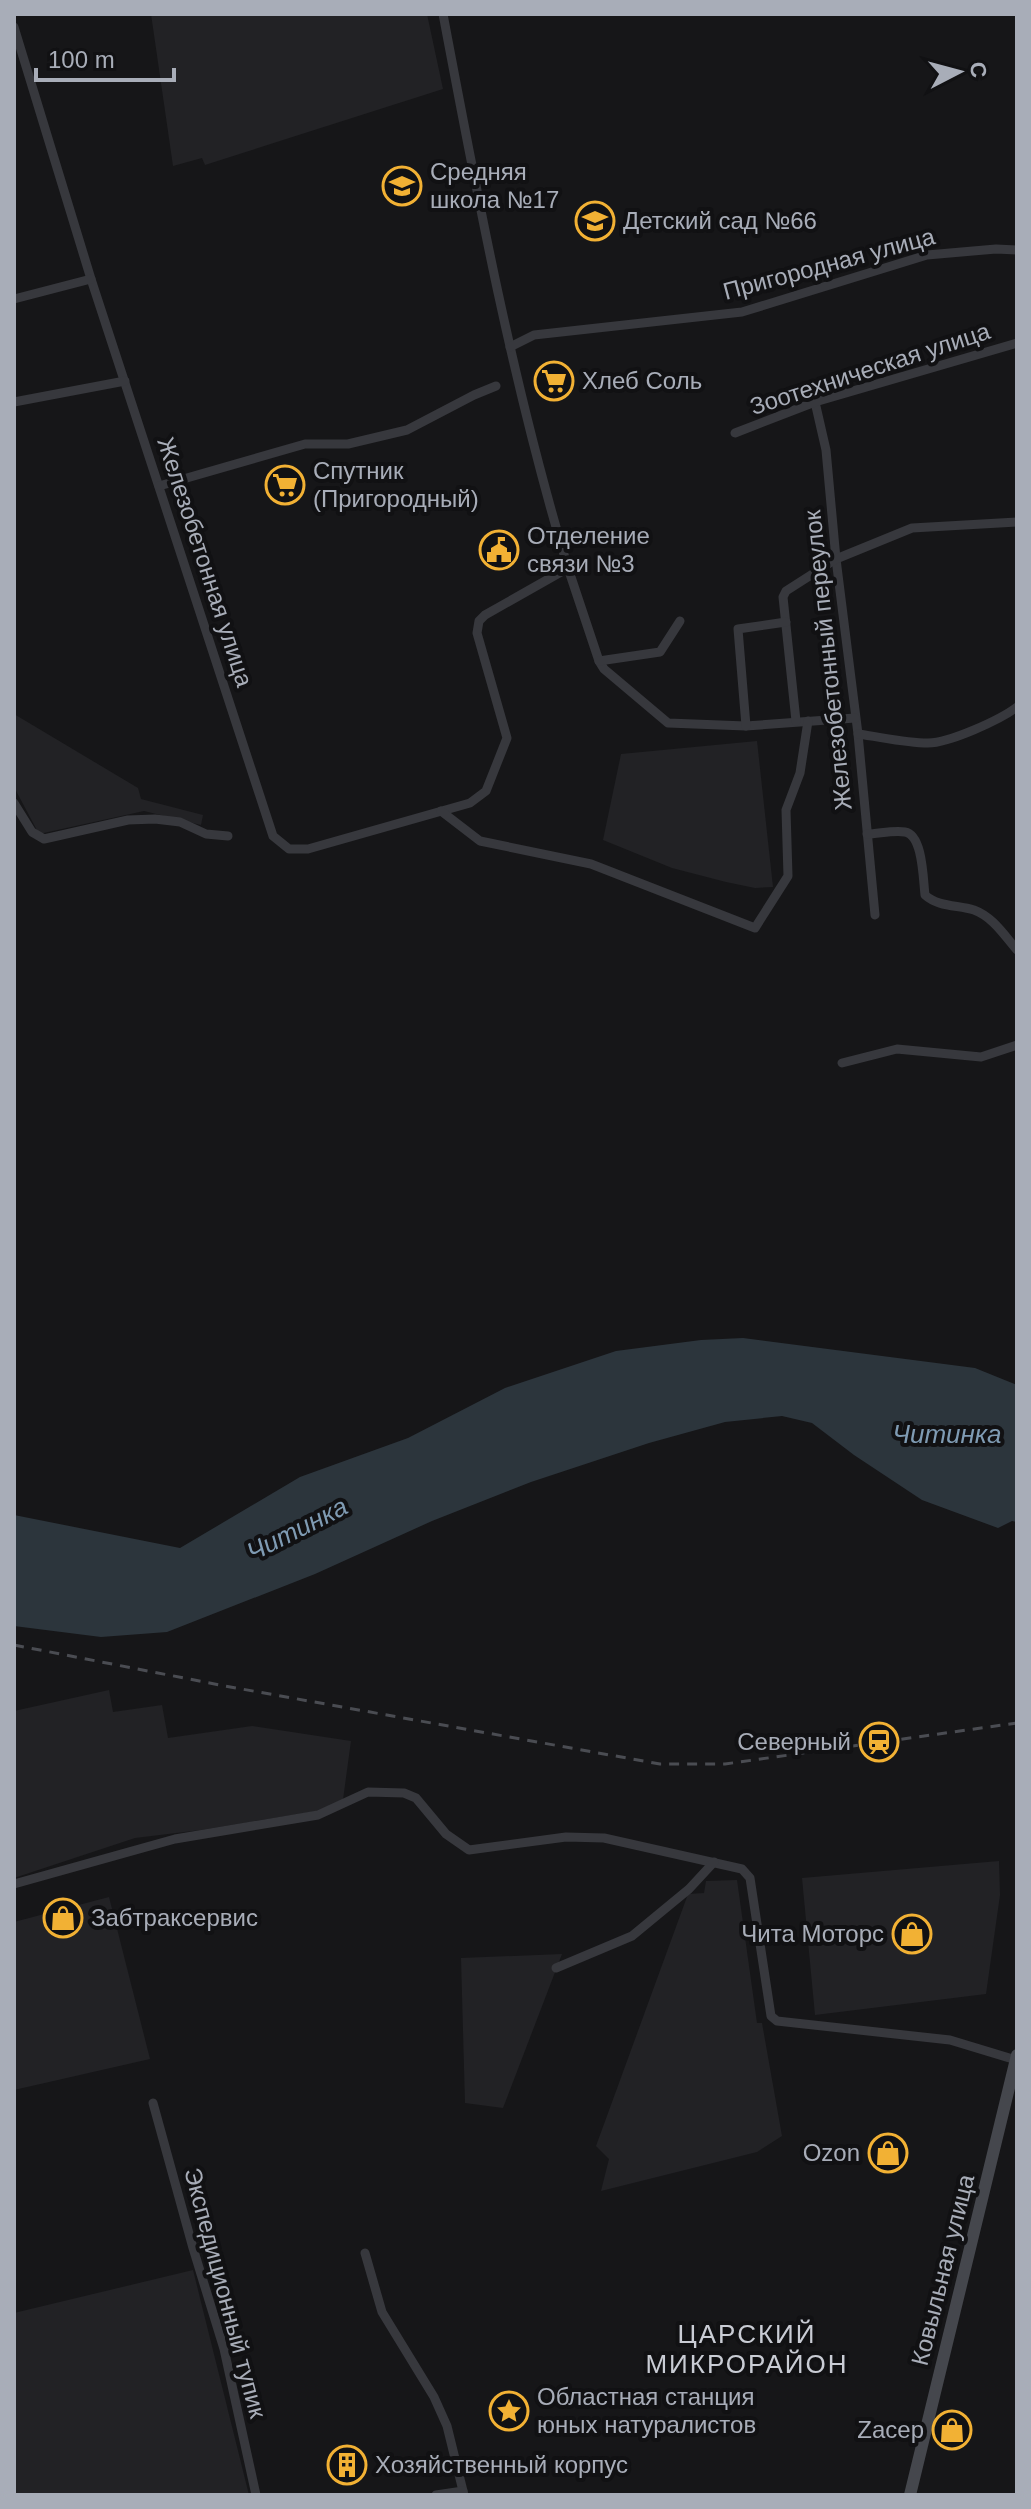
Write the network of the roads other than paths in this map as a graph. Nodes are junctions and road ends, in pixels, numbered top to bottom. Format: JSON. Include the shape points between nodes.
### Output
{"nodes":[{"id":1,"x":443,"y":14,"type":"edge"},
{"id":2,"x":14,"y":27,"type":"edge"},
{"id":3,"x":1017,"y":250,"type":"edge"},
{"id":4,"x":91,"y":279,"type":"junction"},
{"id":5,"x":14,"y":299,"type":"edge"},
{"id":6,"x":1017,"y":343,"type":"edge"},
{"id":7,"x":510,"y":347,"type":"junction"},
{"id":8,"x":125,"y":381,"type":"junction"},
{"id":9,"x":496,"y":386,"type":"dead end"},
{"id":10,"x":14,"y":402,"type":"edge"},
{"id":11,"x":815,"y":402,"type":"junction"},
{"id":12,"x":735,"y":433,"type":"dead end"},
{"id":13,"x":159,"y":486,"type":"junction"},
{"id":14,"x":1017,"y":522,"type":"edge"},
{"id":15,"x":836,"y":559,"type":"junction"},
{"id":16,"x":568,"y":568,"type":"junction"},
{"id":17,"x":680,"y":621,"type":"dead end"},
{"id":18,"x":786,"y":622,"type":"junction"},
{"id":19,"x":599,"y":661,"type":"junction"},
{"id":20,"x":1017,"y":707,"type":"edge"},
{"id":21,"x":855,"y":718,"type":"junction"},
{"id":22,"x":796,"y":721,"type":"junction"},
{"id":23,"x":808,"y":721,"type":"junction"},
{"id":24,"x":746,"y":726,"type":"junction"},
{"id":25,"x":858,"y":734,"type":"junction"},
{"id":26,"x":14,"y":803,"type":"edge"},
{"id":27,"x":441,"y":811,"type":"junction"},
{"id":28,"x":867,"y":834,"type":"junction"},
{"id":29,"x":228,"y":836,"type":"dead end"},
{"id":30,"x":875,"y":915,"type":"dead end"},
{"id":31,"x":1017,"y":950,"type":"edge"},
{"id":32,"x":1017,"y":1045,"type":"edge"},
{"id":33,"x":842,"y":1063,"type":"dead end"},
{"id":34,"x":714,"y":1862,"type":"junction"},
{"id":35,"x":14,"y":1884,"type":"edge"},
{"id":36,"x":556,"y":1968,"type":"dead end"},
{"id":37,"x":1016,"y":2058,"type":"edge"},
{"id":38,"x":153,"y":2103,"type":"dead end"},
{"id":39,"x":365,"y":2253,"type":"dead end"},
{"id":40,"x":464,"y":2493,"type":"edge"},
{"id":41,"x":256,"y":2495,"type":"edge"},
{"id":42,"x":436,"y":2495,"type":"edge"},
{"id":43,"x":910,"y":2495,"type":"edge"}],
"edges":[{"from":1,"to":7,"type":"street"},
{"from":2,"to":4,"type":"street","name":"Железобетонная улица"},
{"from":3,"to":7,"type":"street","name":"Пригородная улица","via":[[927,255],[742,312],[534,335]]},
{"from":4,"to":5,"type":"street"},
{"from":4,"to":8,"type":"street","name":"Железобетонная улица"},
{"from":6,"to":11,"type":"street","name":"Зоотехническая улица"},
{"from":7,"to":16,"type":"street"},
{"from":8,"to":10,"type":"street"},
{"from":8,"to":13,"type":"street","name":"Железобетонная улица"},
{"from":9,"to":13,"type":"street","via":[[407,430],[348,444],[305,444]]},
{"from":11,"to":12,"type":"street","name":"Зоотехническая улица"},
{"from":11,"to":15,"type":"street","name":"Железобетонный переулок","via":[[826,450]]},
{"from":13,"to":27,"type":"street","name":"Железобетонная улица","via":[[273,836],[289,849],[308,849]]},
{"from":14,"to":15,"type":"street","via":[[912,528]]},
{"from":15,"to":18,"type":"street","via":[[786,591]]},
{"from":15,"to":21,"type":"street","name":"Железобетонный переулок"},
{"from":16,"to":19,"type":"street"},
{"from":16,"to":27,"type":"street","name":"Железобетонная улица","via":[[479,621],[477,633],[507,738],[486,791],[470,803]]},
{"from":17,"to":19,"type":"street","via":[[660,652]]},
{"from":18,"to":22,"type":"street"},
{"from":18,"to":24,"type":"street","via":[[738,629]]},
{"from":19,"to":24,"type":"street","via":[[668,723]]},
{"from":20,"to":25,"type":"street","via":[[993,722],[937,742]]},
{"from":21,"to":23,"type":"street"},
{"from":21,"to":25,"type":"street","name":"Железобетонный переулок"},
{"from":22,"to":23,"type":"street"},
{"from":22,"to":24,"type":"street"},
{"from":23,"to":27,"type":"street","via":[[800,773],[786,810],[788,876],[755,928],[591,864],[480,841]]},
{"from":25,"to":28,"type":"street","name":"Железобетонный переулок"},
{"from":26,"to":29,"type":"street","via":[[32,832],[44,839],[128,820],[180,822],[206,834]]},
{"from":28,"to":30,"type":"street","name":"Железобетонный переулок"},
{"from":28,"to":31,"type":"street","via":[[913,836],[925,895],[977,911],[993,921]]},
{"from":32,"to":33,"type":"street","via":[[981,1057],[897,1049]]},
{"from":34,"to":35,"type":"street","via":[[604,1838],[566,1837],[469,1850],[446,1834],[416,1798],[368,1792],[318,1815],[175,1839]]},
{"from":34,"to":36,"type":"street","via":[[632,1936]]},
{"from":34,"to":37,"type":"street","via":[[742,1869],[750,1878],[771,2016],[777,2021],[950,2040]]},
{"from":37,"to":43,"type":"main road","name":"Ковыльная улица"},
{"from":38,"to":41,"type":"street","name":"Экспедиционный тупик","via":[[224,2349]]},
{"from":39,"to":40,"type":"street","via":[[382,2312],[447,2426]]},
{"from":40,"to":42,"type":"street"}]}
